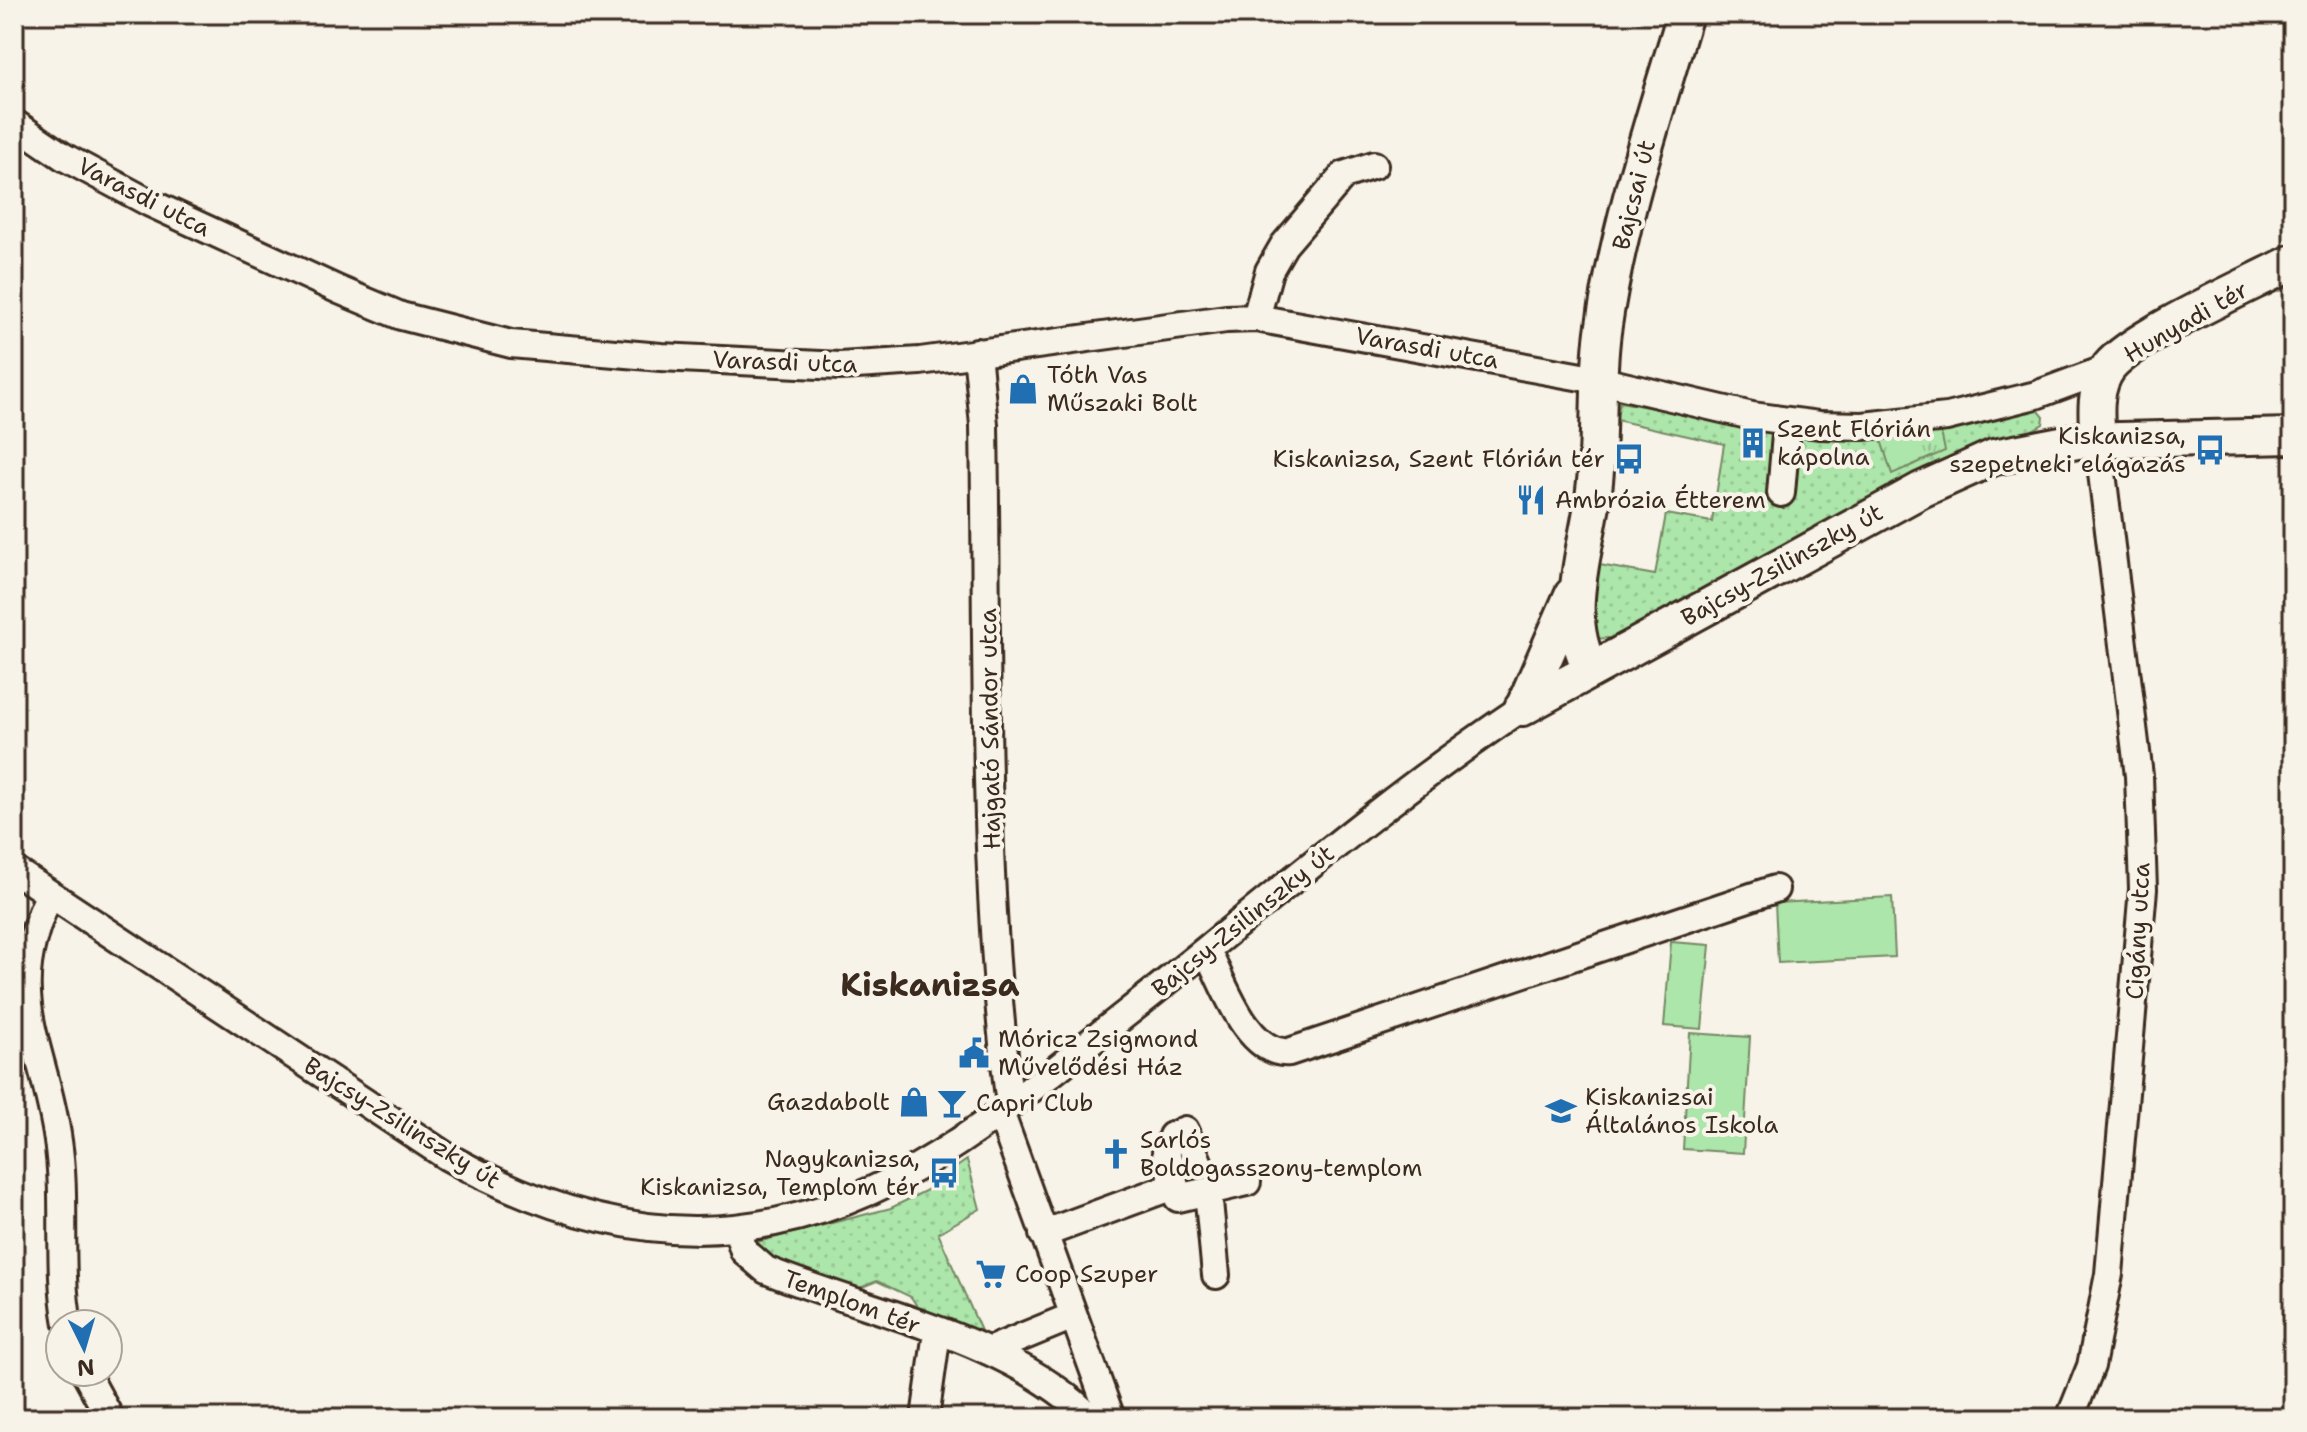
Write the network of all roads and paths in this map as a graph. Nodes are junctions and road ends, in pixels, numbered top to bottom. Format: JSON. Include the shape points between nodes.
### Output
{"nodes":[{"id":1,"x":1685,"y":14,"type":"edge"},
{"id":2,"x":14,"y":123,"type":"edge"},
{"id":3,"x":1374,"y":165,"type":"dead end"},
{"id":4,"x":2293,"y":262,"type":"edge"},
{"id":5,"x":1256,"y":318,"type":"junction"},
{"id":6,"x":977,"y":352,"type":"junction"},
{"id":7,"x":2109,"y":368,"type":"junction"},
{"id":8,"x":1598,"y":380,"type":"junction"},
{"id":9,"x":1787,"y":423,"type":"junction"},
{"id":10,"x":2293,"y":436,"type":"edge"},
{"id":11,"x":2098,"y":440,"type":"junction"},
{"id":12,"x":1781,"y":493,"type":"dead end"},
{"id":13,"x":1579,"y":577,"type":"junction"},
{"id":14,"x":1591,"y":669,"type":"junction"},
{"id":15,"x":1522,"y":708,"type":"junction"},
{"id":16,"x":14,"y":870,"type":"edge"},
{"id":17,"x":1775,"y":889,"type":"dead end"},
{"id":18,"x":50,"y":894,"type":"junction"},
{"id":19,"x":1207,"y":951,"type":"junction"},
{"id":20,"x":1005,"y":1108,"type":"junction"},
{"id":21,"x":1199,"y":1164,"type":"dead end"},
{"id":22,"x":1247,"y":1182,"type":"dead end"},
{"id":23,"x":1173,"y":1186,"type":"junction"},
{"id":24,"x":1208,"y":1191,"type":"junction"},
{"id":25,"x":737,"y":1229,"type":"junction"},
{"id":26,"x":1043,"y":1234,"type":"junction"},
{"id":27,"x":1216,"y":1275,"type":"dead end"},
{"id":28,"x":66,"y":1308,"type":"edge"},
{"id":29,"x":1073,"y":1316,"type":"junction"},
{"id":30,"x":937,"y":1332,"type":"junction"},
{"id":31,"x":988,"y":1351,"type":"junction"},
{"id":32,"x":94,"y":1388,"type":"edge"},
{"id":33,"x":110,"y":1418,"type":"edge"},
{"id":34,"x":925,"y":1418,"type":"edge"},
{"id":35,"x":1090,"y":1418,"type":"edge"},
{"id":36,"x":1111,"y":1418,"type":"edge"},
{"id":37,"x":2070,"y":1418,"type":"edge"}],
"edges":[{"from":1,"to":8,"type":"main road","name":"Bajcsai út","via":[[1635,186],[1603,330]]},
{"from":2,"to":6,"type":"street","name":"Varasdi utca","via":[[150,203],[326,284],[401,316],[485,339],[575,351],[840,366]]},
{"from":3,"to":5,"type":"street","via":[[1344,175],[1284,245],[1269,271]]},
{"from":4,"to":7,"type":"main road","name":"Hunyadi tér","via":[[2149,338]]},
{"from":5,"to":6,"type":"street","name":"Varasdi utca"},
{"from":5,"to":8,"type":"street","name":"Varasdi utca"},
{"from":6,"to":20,"type":"street","name":"Hajgató Sándor utca","via":[[984,425],[994,911]]},
{"from":7,"to":9,"type":"street","name":"Varasdi utca","via":[[2036,395],[1947,417],[1863,426]]},
{"from":7,"to":11,"type":"main road","name":"Hunyadi tér","via":[[2096,402]]},
{"from":8,"to":9,"type":"street","name":"Varasdi utca"},
{"from":8,"to":13,"type":"main road","name":"Bajcsai út","via":[[1598,462]]},
{"from":9,"to":12,"type":"street"},
{"from":10,"to":11,"type":"main road"},
{"from":11,"to":14,"type":"main road","name":"Bajcsy-Zsilinszky út","via":[[2038,445],[1974,465]]},
{"from":11,"to":37,"type":"street","name":"Cigány utca","via":[[2139,776],[2143,889],[2109,1274],[2091,1366]]},
{"from":13,"to":14,"type":"main road","via":[[1578,622]]},
{"from":13,"to":15,"type":"main road"},
{"from":14,"to":15,"type":"main road","name":"Bajcsy-Zsilinszky út"},
{"from":15,"to":19,"type":"street","name":"Bajcsy-Zsilinszky út","via":[[1406,790]]},
{"from":16,"to":18,"type":"street","name":"Bajcsy-Zsilinszky út"},
{"from":17,"to":19,"type":"street","via":[[1289,1052],[1273,1052],[1251,1034]]},
{"from":18,"to":25,"type":"street","name":"Bajcsy-Zsilinszky út","via":[[446,1156],[495,1183],[565,1211],[630,1226]]},
{"from":18,"to":28,"type":"street","via":[[26,949],[22,993],[58,1139]]},
{"from":19,"to":20,"type":"street","name":"Bajcsy-Zsilinszky út"},
{"from":20,"to":25,"type":"street","name":"Bajcsy-Zsilinszky út","via":[[937,1156],[865,1192]]},
{"from":20,"to":26,"type":"street","name":"Hajgató Sándor utca"},
{"from":21,"to":23,"type":"street","via":[[1185,1130],[1172,1136],[1166,1152]]},
{"from":22,"to":24,"type":"street"},
{"from":23,"to":24,"type":"street","via":[[1178,1198]]},
{"from":23,"to":26,"type":"street"},
{"from":24,"to":27,"type":"street"},
{"from":25,"to":30,"type":"street","name":"Templom tér","via":[[744,1251],[766,1270]]},
{"from":26,"to":29,"type":"street","name":"Hajgató Sándor utca"},
{"from":29,"to":31,"type":"street"},
{"from":29,"to":36,"type":"street","name":"Hajgató Sándor utca"},
{"from":30,"to":31,"type":"street","name":"Templom tér"},
{"from":30,"to":34,"type":"street"},
{"from":31,"to":35,"type":"street","name":"Templom tér","via":[[1040,1376]]},
{"from":32,"to":33,"type":"street"}]}
